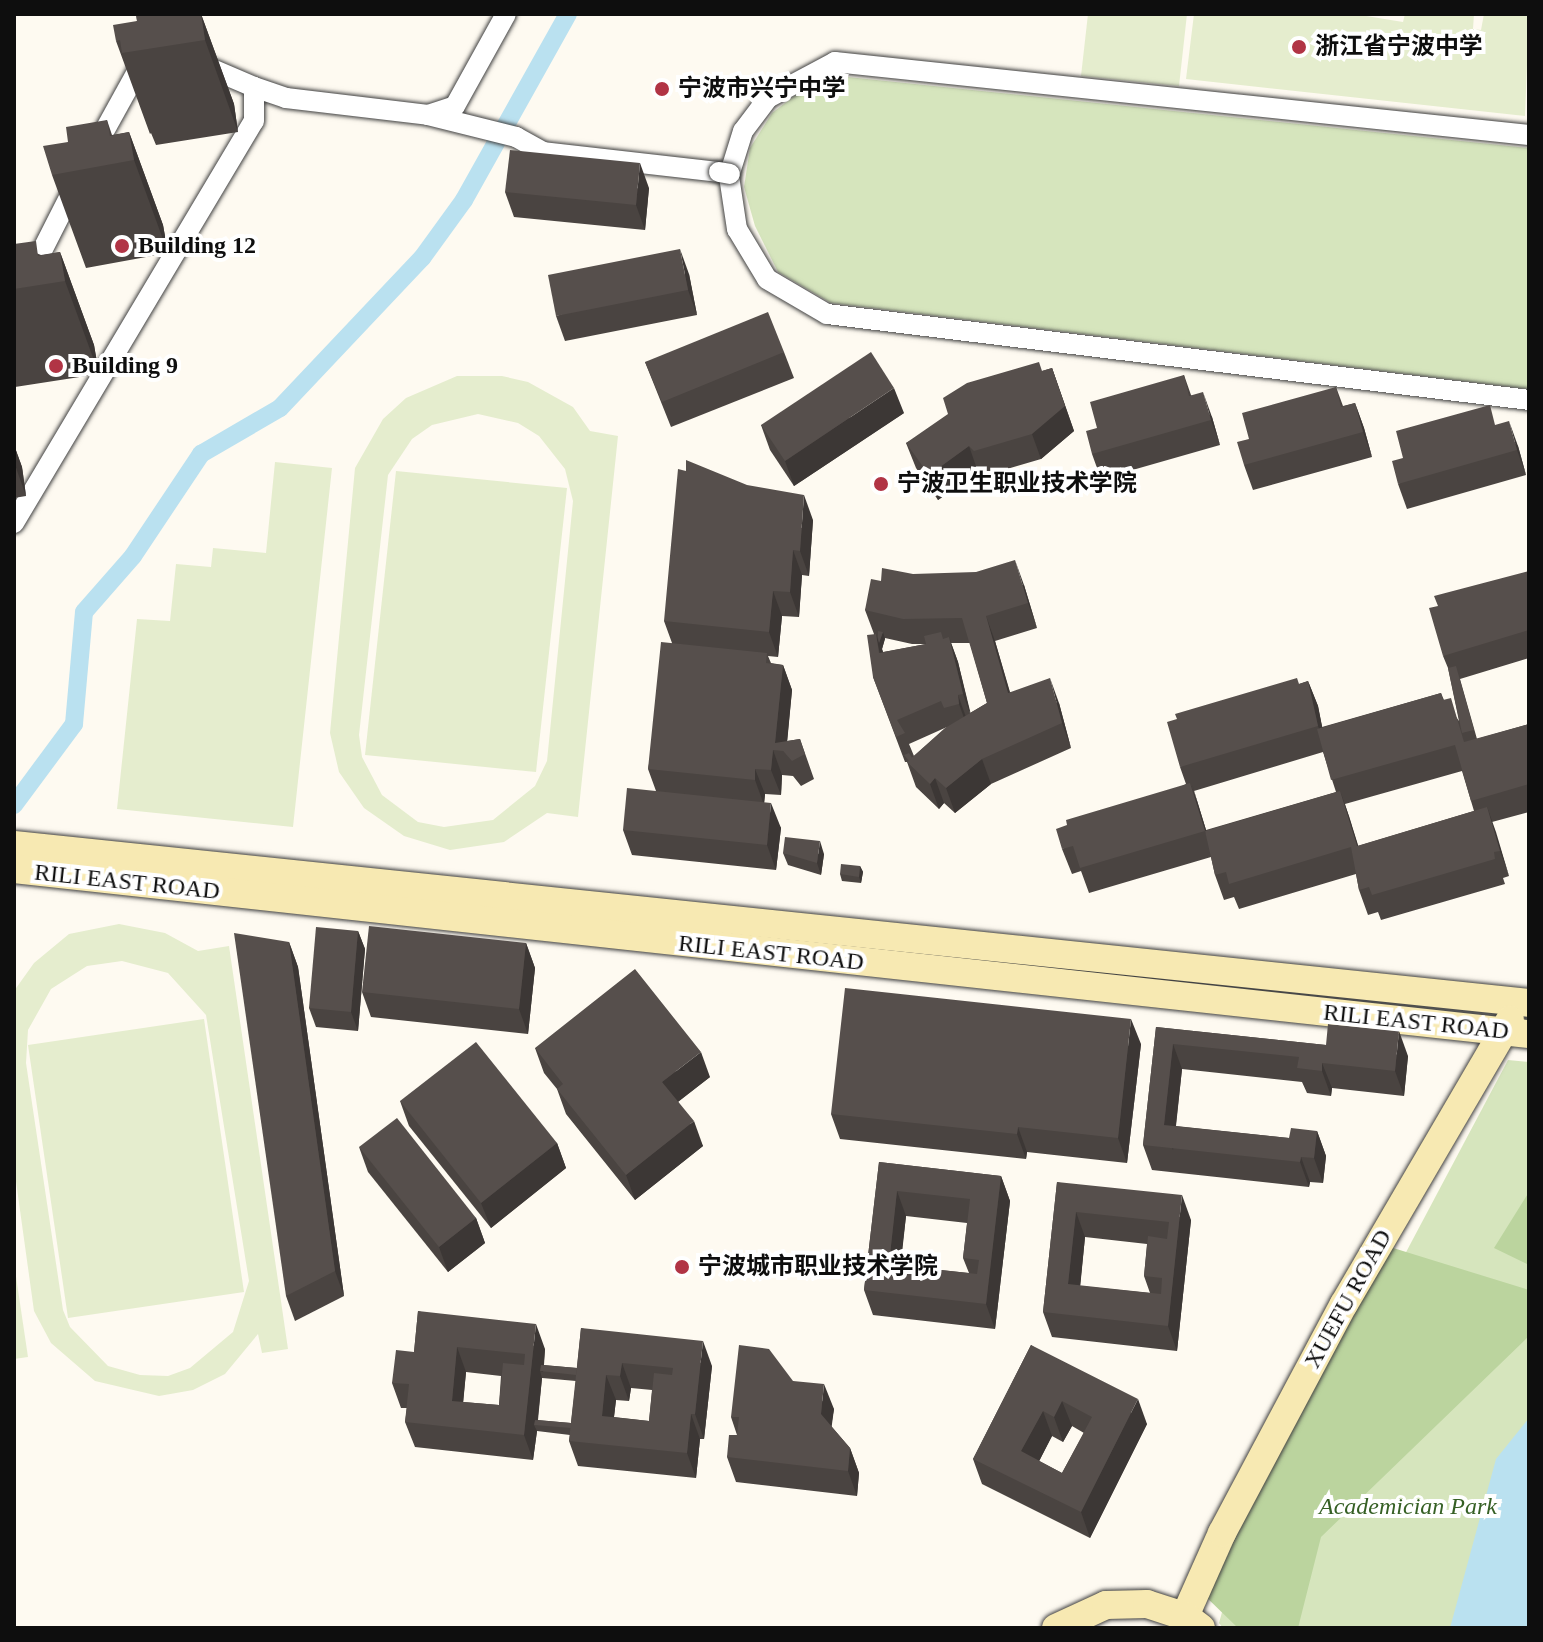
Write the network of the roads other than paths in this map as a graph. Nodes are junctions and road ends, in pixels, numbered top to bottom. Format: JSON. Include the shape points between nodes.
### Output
{"nodes":[{"id":1,"x":506,"y":14,"type":"edge"},
{"id":2,"x":254,"y":87,"type":"junction"},
{"id":3,"x":428,"y":115,"type":"junction"},
{"id":4,"x":1529,"y":135,"type":"edge"},
{"id":5,"x":724,"y":173,"type":"dead end"},
{"id":6,"x":14,"y":306,"type":"edge"},
{"id":7,"x":1529,"y":400,"type":"edge"},
{"id":8,"x":14,"y":523,"type":"edge"},
{"id":9,"x":16,"y":853,"type":"edge"},
{"id":10,"x":1527,"y":999,"type":"edge"},
{"id":11,"x":1516,"y":1033,"type":"edge"},
{"id":12,"x":1193,"y":1622,"type":"edge"},
{"id":13,"x":1056,"y":1628,"type":"edge"}],
"edges":[{"from":1,"to":3,"type":"street","via":[[455,106]]},
{"from":2,"to":3,"type":"street","via":[[286,98]]},
{"from":2,"to":6,"type":"street","via":[[162,51],[85,166]]},
{"from":2,"to":8,"type":"street","via":[[254,121]]},
{"from":3,"to":5,"type":"street","via":[[516,137],[543,152]]},
{"from":4,"to":7,"type":"street","via":[[835,62],[768,98],[743,131],[729,176],[737,229],[767,279],[827,314]]},
{"from":9,"to":10,"type":"main road","name":"RILI EAST ROAD"},
{"from":9,"to":11,"type":"main road","name":"RILI EAST ROAD"},
{"from":10,"to":11,"type":"main road","name":"XUEFU ROAD"},
{"from":11,"to":12,"type":"main road","name":"XUEFU ROAD","via":[[1344,1304],[1222,1533]]},
{"from":12,"to":13,"type":"main road","name":"XUEFU ROAD","via":[[1147,1604],[1106,1605]]}]}
